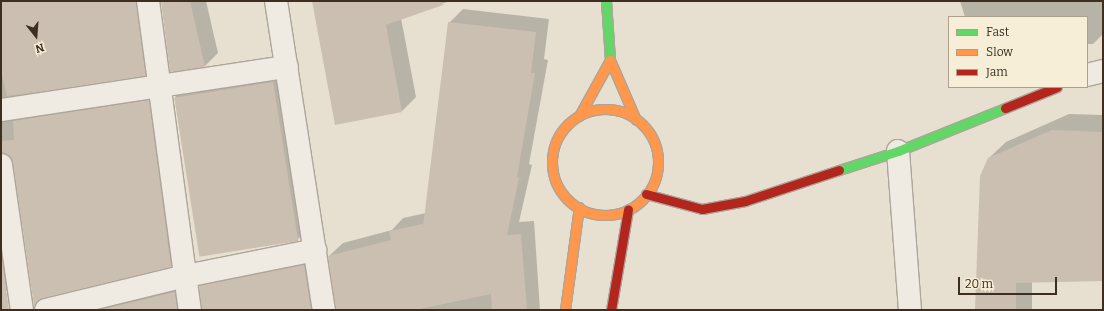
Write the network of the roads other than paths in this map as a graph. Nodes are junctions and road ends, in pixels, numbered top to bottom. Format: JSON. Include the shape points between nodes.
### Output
{"nodes":[{"id":1,"x":148,"y":1,"type":"edge"},
{"id":2,"x":276,"y":1,"type":"edge"},
{"id":3,"x":606,"y":1,"type":"edge"},
{"id":4,"x":610,"y":60,"type":"junction"},
{"id":5,"x":287,"y":67,"type":"junction"},
{"id":6,"x":1103,"y":71,"type":"edge"},
{"id":7,"x":1088,"y":75,"type":"edge"},
{"id":8,"x":161,"y":86,"type":"junction"},
{"id":9,"x":1055,"y":88,"type":"edge"},
{"id":10,"x":1,"y":110,"type":"edge"},
{"id":11,"x":579,"y":116,"type":"junction"},
{"id":12,"x":636,"y":120,"type":"junction"},
{"id":13,"x":898,"y":151,"type":"junction"},
{"id":14,"x":1,"y":165,"type":"edge"},
{"id":15,"x":646,"y":194,"type":"junction"},
{"id":16,"x":578,"y":208,"type":"junction"},
{"id":17,"x":628,"y":209,"type":"junction"},
{"id":18,"x":315,"y":250,"type":"junction"},
{"id":19,"x":186,"y":276,"type":"junction"},
{"id":20,"x":22,"y":310,"type":"edge"},
{"id":21,"x":46,"y":310,"type":"edge"},
{"id":22,"x":190,"y":310,"type":"edge"},
{"id":23,"x":324,"y":310,"type":"edge"},
{"id":24,"x":565,"y":310,"type":"edge"},
{"id":25,"x":611,"y":310,"type":"edge"},
{"id":26,"x":910,"y":310,"type":"edge"}],
"edges":[{"from":1,"to":8,"type":"street"},
{"from":2,"to":5,"type":"street"},
{"from":3,"to":4,"type":"main road"},
{"from":4,"to":11,"type":"main road"},
{"from":4,"to":12,"type":"main road"},
{"from":5,"to":8,"type":"street"},
{"from":5,"to":18,"type":"street"},
{"from":6,"to":7,"type":"street"},
{"from":8,"to":10,"type":"street"},
{"from":8,"to":19,"type":"street"},
{"from":9,"to":13,"type":"main road"},
{"from":11,"to":12,"type":"main road","via":[[595,110],[611,110],[627,114]]},
{"from":11,"to":16,"type":"main road","via":[[563,131],[552,156],[558,188],[568,201]]},
{"from":12,"to":15,"type":"main road","via":[[650,135],[656,149],[655,178]]},
{"from":13,"to":15,"type":"main road","via":[[745,201],[702,210]]},
{"from":13,"to":26,"type":"street"},
{"from":14,"to":20,"type":"street"},
{"from":15,"to":17,"type":"main road"},
{"from":16,"to":17,"type":"main road","via":[[596,214],[611,215]]},
{"from":16,"to":24,"type":"main road"},
{"from":17,"to":25,"type":"main road"},
{"from":18,"to":19,"type":"street"},
{"from":18,"to":23,"type":"street"},
{"from":19,"to":21,"type":"street"},
{"from":19,"to":22,"type":"street"}]}
